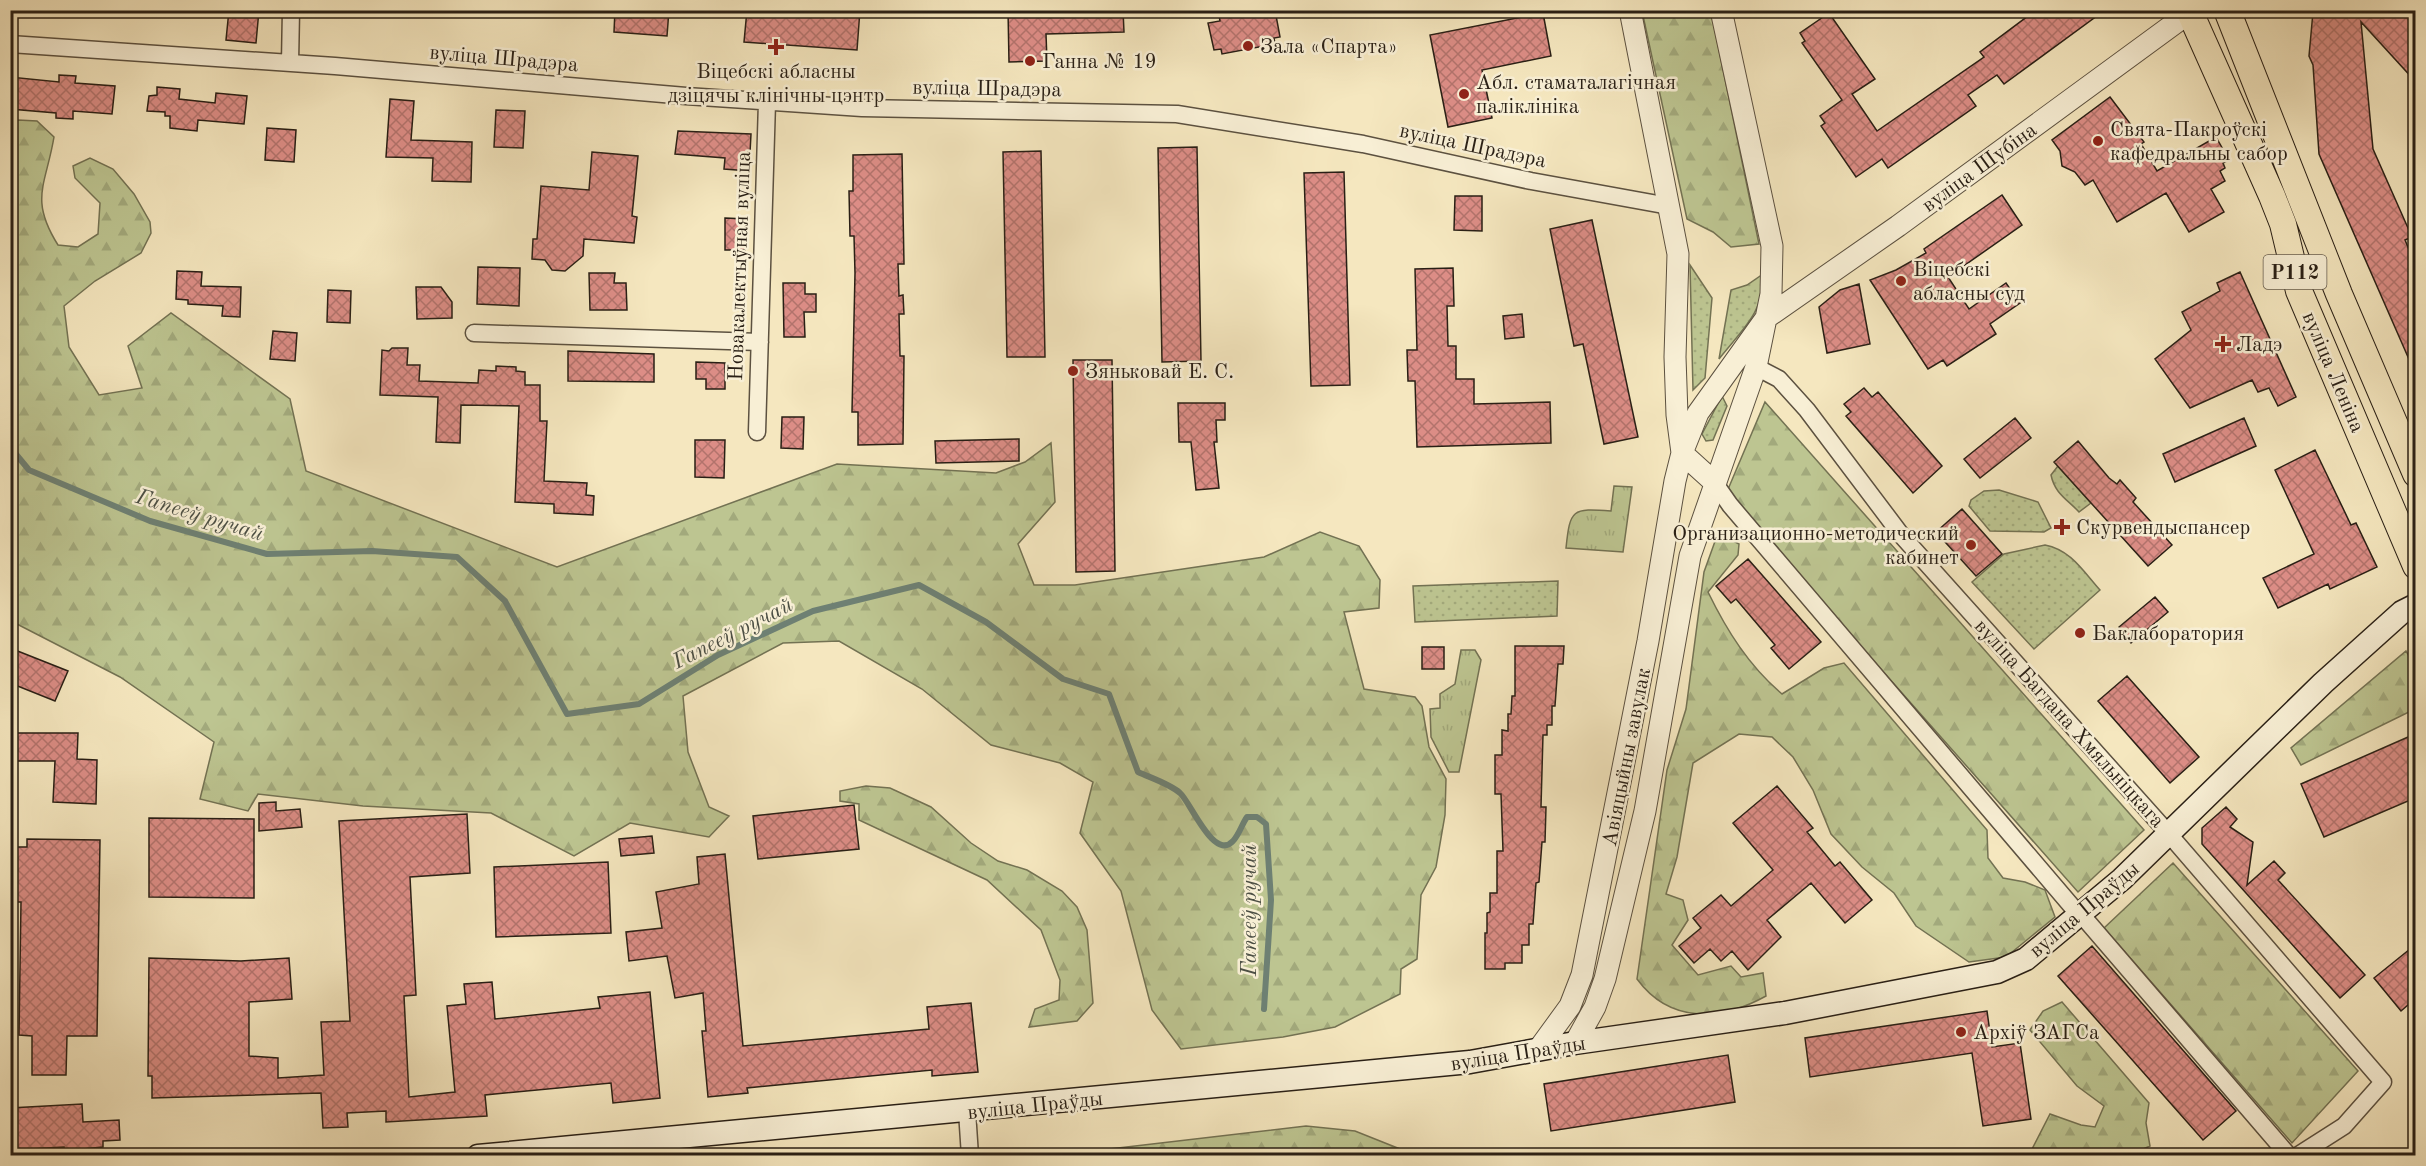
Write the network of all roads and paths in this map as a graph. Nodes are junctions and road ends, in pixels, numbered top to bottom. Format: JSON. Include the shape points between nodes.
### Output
{"nodes":[{"id":1,"x":291,"y":10,"type":"edge"},
{"id":2,"x":1630,"y":10,"type":"edge"},
{"id":3,"x":1721,"y":10,"type":"edge"},
{"id":4,"x":2227,"y":10,"type":"edge"},
{"id":5,"x":2190,"y":11,"type":"edge"},
{"id":6,"x":10,"y":44,"type":"edge"},
{"id":7,"x":290,"y":63,"type":"junction"},
{"id":8,"x":767,"y":102,"type":"junction"},
{"id":9,"x":1669,"y":206,"type":"junction"},
{"id":10,"x":1766,"y":318,"type":"junction"},
{"id":11,"x":474,"y":333,"type":"dead end"},
{"id":12,"x":759,"y":342,"type":"junction"},
{"id":13,"x":1756,"y":367,"type":"junction"},
{"id":14,"x":757,"y":432,"type":"dead end"},
{"id":15,"x":1682,"y":453,"type":"junction"},
{"id":16,"x":2415,"y":474,"type":"edge"},
{"id":17,"x":1714,"y":482,"type":"junction"},
{"id":18,"x":2415,"y":566,"type":"edge"},
{"id":19,"x":2415,"y":605,"type":"edge"},
{"id":20,"x":2168,"y":833,"type":"junction"},
{"id":21,"x":2080,"y":916,"type":"junction"},
{"id":22,"x":1575,"y":1043,"type":"junction"},
{"id":23,"x":1538,"y":1050,"type":"junction"},
{"id":24,"x":967,"y":1111,"type":"junction"},
{"id":25,"x":478,"y":1155,"type":"edge"},
{"id":26,"x":970,"y":1155,"type":"edge"},
{"id":27,"x":2289,"y":1155,"type":"edge"},
{"id":28,"x":2297,"y":1155,"type":"edge"}],
"edges":[{"from":1,"to":7,"type":"street"},
{"from":2,"to":9,"type":"street"},
{"from":3,"to":10,"type":"street","via":[[1773,246]]},
{"from":4,"to":16,"type":"main road","name":"вуліца Леніна","number":"Р112"},
{"from":5,"to":10,"type":"street","name":"вуліца Шубіна"},
{"from":5,"to":18,"type":"main road","name":"вуліца Леніна","number":"Р112","via":[[2272,196],[2299,291]]},
{"from":6,"to":7,"type":"street","name":"вуліца Шрадэра"},
{"from":7,"to":8,"type":"street","name":"вуліца Шрадэра"},
{"from":8,"to":9,"type":"street","name":"вуліца Шрадэра","via":[[930,110],[1178,114],[1363,144]]},
{"from":8,"to":12,"type":"street","name":"Новакалектыўная вуліца"},
{"from":9,"to":15,"type":"street","via":[[1678,254],[1675,357]]},
{"from":10,"to":13,"type":"street"},
{"from":10,"to":15,"type":"street","via":[[1721,376],[1698,413]]},
{"from":11,"to":12,"type":"street"},
{"from":12,"to":14,"type":"street","name":"Новакалектыўная вуліца"},
{"from":13,"to":17,"type":"street"},
{"from":13,"to":20,"type":"street","name":"вуліца Багдана Хмяльніцкага","via":[[1779,379],[1807,410],[1902,536]]},
{"from":15,"to":17,"type":"street"},
{"from":15,"to":23,"type":"street","name":"Авіяцыйны завулак","via":[[1582,975],[1570,1006]]},
{"from":17,"to":21,"type":"street"},
{"from":17,"to":22,"type":"street","name":"Авіяцыйны завулак","via":[[1690,556],[1645,811],[1605,979]]},
{"from":19,"to":20,"type":"main road","name":"вуліца Праўды","via":[[2402,612],[2323,683]]},
{"from":20,"to":21,"type":"main road","name":"вуліца Праўды"},
{"from":20,"to":28,"type":"street","name":"вуліца Багдана Хмяльніцкага","via":[[2383,1082],[2344,1126]]},
{"from":21,"to":22,"type":"main road","name":"вуліца Праўды","via":[[2026,959],[1997,972],[1785,1013]]},
{"from":21,"to":27,"type":"street"},
{"from":22,"to":23,"type":"main road","name":"вуліца Праўды"},
{"from":23,"to":24,"type":"main road","name":"вуліца Праўды","via":[[1470,1062]]},
{"from":24,"to":25,"type":"main road","name":"вуліца Праўды"},
{"from":24,"to":26,"type":"street"}]}
